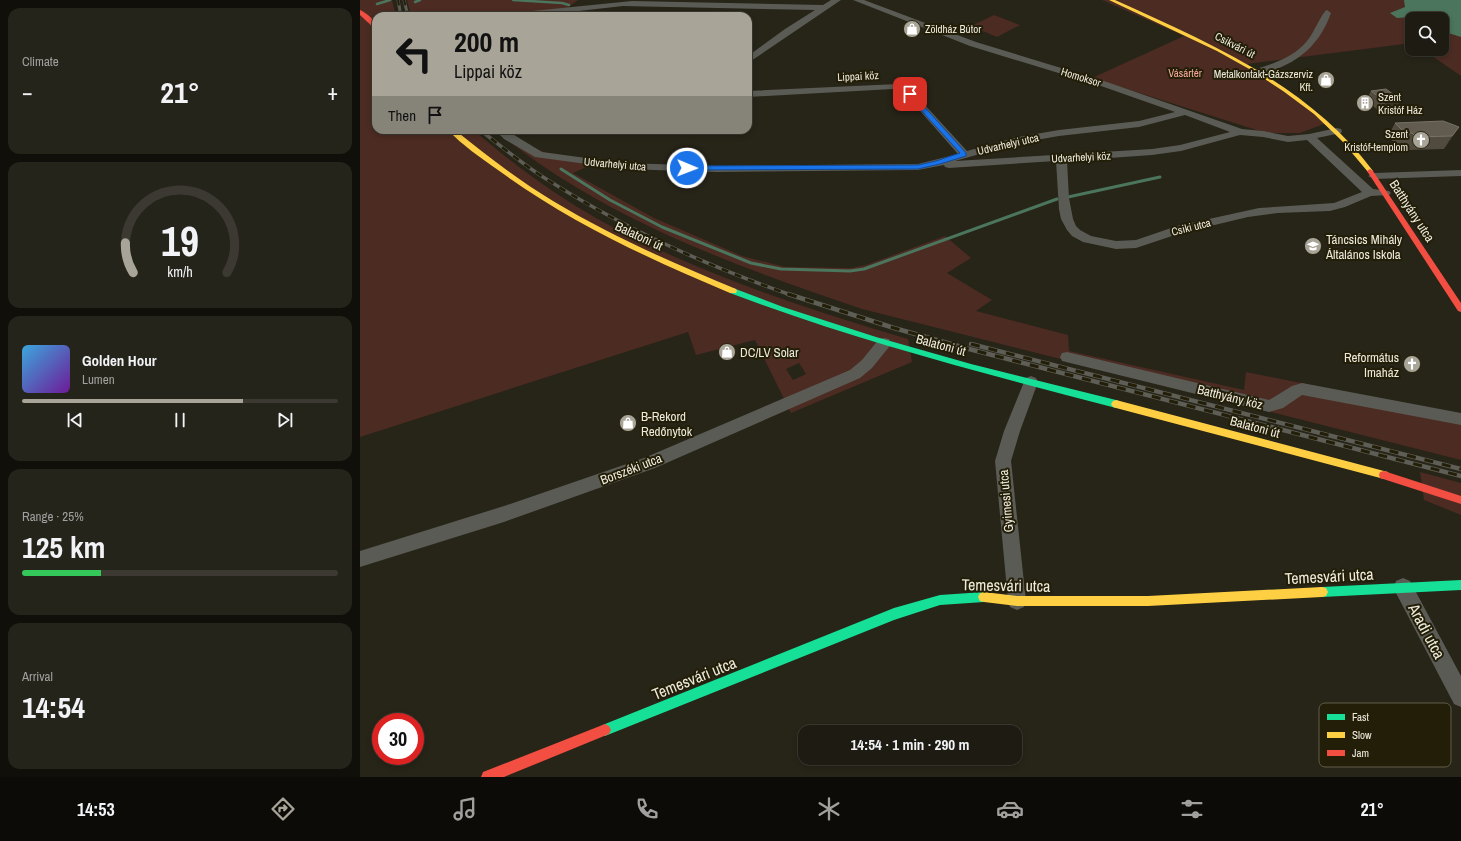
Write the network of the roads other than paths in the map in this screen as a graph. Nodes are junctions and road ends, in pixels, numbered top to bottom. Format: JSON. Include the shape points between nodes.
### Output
{"nodes":[{"id":1,"x":582,"y":0,"type":"edge"},
{"id":2,"x":652,"y":0,"type":"edge"},
{"id":3,"x":837,"y":0,"type":"edge"},
{"id":4,"x":857,"y":0,"type":"edge"},
{"id":5,"x":1111,"y":0,"type":"edge"},
{"id":6,"x":622,"y":4,"type":"junction"},
{"id":7,"x":578,"y":8,"type":"junction"},
{"id":8,"x":824,"y":8,"type":"junction"},
{"id":9,"x":360,"y":12,"type":"edge"},
{"id":10,"x":546,"y":12,"type":"edge"},
{"id":11,"x":1327,"y":13,"type":"dead end"},
{"id":12,"x":372,"y":22,"type":"edge"},
{"id":13,"x":752,"y":57,"type":"edge"},
{"id":14,"x":1259,"y":71,"type":"junction"},
{"id":15,"x":752,"y":94,"type":"edge"},
{"id":16,"x":1187,"y":112,"type":"junction"},
{"id":17,"x":1337,"y":131,"type":"junction"},
{"id":18,"x":1240,"y":132,"type":"junction"},
{"id":19,"x":455,"y":134,"type":"edge"},
{"id":20,"x":505,"y":134,"type":"edge"},
{"id":21,"x":1309,"y":137,"type":"junction"},
{"id":22,"x":964,"y":154,"type":"junction"},
{"id":23,"x":1061,"y":158,"type":"junction"},
{"id":24,"x":918,"y":167,"type":"junction"},
{"id":25,"x":1461,"y":173,"type":"edge"},
{"id":26,"x":1374,"y":176,"type":"junction"},
{"id":27,"x":1370,"y":193,"type":"junction"},
{"id":28,"x":1385,"y":193,"type":"junction"},
{"id":29,"x":1461,"y":309,"type":"edge"},
{"id":30,"x":884,"y":343,"type":"junction"},
{"id":31,"x":1067,"y":357,"type":"dead end"},
{"id":32,"x":1030,"y":382,"type":"junction"},
{"id":33,"x":1461,"y":419,"type":"edge"},
{"id":34,"x":1461,"y":500,"type":"edge"},
{"id":35,"x":360,"y":559,"type":"edge"},
{"id":36,"x":1461,"y":585,"type":"edge"},
{"id":37,"x":1404,"y":587,"type":"junction"},
{"id":38,"x":1017,"y":601,"type":"junction"},
{"id":39,"x":1461,"y":697,"type":"edge"},
{"id":40,"x":488,"y":777,"type":"edge"}],
"edges":[{"from":1,"to":7,"type":"street"},
{"from":2,"to":6,"type":"street"},
{"from":3,"to":8,"type":"street"},
{"from":4,"to":16,"type":"street","name":"Homoksor","via":[[972,44]]},
{"from":5,"to":14,"type":"street","name":"Csikvári út"},
{"from":6,"to":7,"type":"street"},
{"from":6,"to":8,"type":"street"},
{"from":7,"to":10,"type":"street"},
{"from":8,"to":13,"type":"street"},
{"from":9,"to":12,"type":"street"},
{"from":11,"to":14,"type":"street","via":[[1319,32],[1302,52],[1278,66]]},
{"from":14,"to":17,"type":"street","name":"Csikvári út","via":[[1302,100]]},
{"from":15,"to":22,"type":"street","name":"Lippai köz","via":[[894,86],[910,94]]},
{"from":16,"to":18,"type":"street","name":"Homoksor"},
{"from":16,"to":22,"type":"street","name":"Udvarhelyi utca","via":[[1139,124],[1018,140]]},
{"from":17,"to":21,"type":"street","name":"Homoksor"},
{"from":17,"to":26,"type":"street","name":"Batthyány utca"},
{"from":18,"to":21,"type":"street","name":"Homoksor","via":[[1288,140]]},
{"from":18,"to":23,"type":"street","name":"Udvarhelyi köz","via":[[1181,148],[1134,154]]},
{"from":19,"to":30,"type":"street","name":"Balatoni út","via":[[509,177],[606,235],[750,299]]},
{"from":20,"to":24,"type":"street","name":"Udvarhelyi utca","via":[[539,155],[623,166],[718,169]]},
{"from":21,"to":27,"type":"street"},
{"from":22,"to":24,"type":"street","name":"Udvarhelyi utca"},
{"from":23,"to":24,"type":"street","name":"Udvarhelyi köz"},
{"from":23,"to":27,"type":"street","name":"Csiki utca","via":[[1064,202],[1069,225],[1076,233],[1086,238],[1112,244],[1138,244],[1181,229],[1249,213],[1337,205]]},
{"from":25,"to":26,"type":"street"},
{"from":26,"to":28,"type":"street","name":"Batthyány utca"},
{"from":27,"to":28,"type":"street","name":"Csiki utca"},
{"from":28,"to":29,"type":"street","name":"Batthyány utca"},
{"from":30,"to":32,"type":"street","name":"Balatoni út"},
{"from":30,"to":35,"type":"street","name":"Borszéki utca","via":[[855,374],[649,462],[504,514]]},
{"from":31,"to":33,"type":"street","name":"Batthyány köz","via":[[1269,406],[1277,405],[1294,391],[1302,389]]},
{"from":32,"to":34,"type":"street","name":"Balatoni út","via":[[1372,471]]},
{"from":32,"to":38,"type":"street","name":"Gyimesi utca","via":[[1003,461]]},
{"from":36,"to":37,"type":"street","name":"Temesvári utca"},
{"from":37,"to":38,"type":"street","name":"Temesvári utca","via":[[1148,601]]},
{"from":37,"to":39,"type":"street","name":"Aradi utca"},
{"from":38,"to":40,"type":"street","name":"Temesvári utca","via":[[982,597],[940,600],[918,606]]}]}
